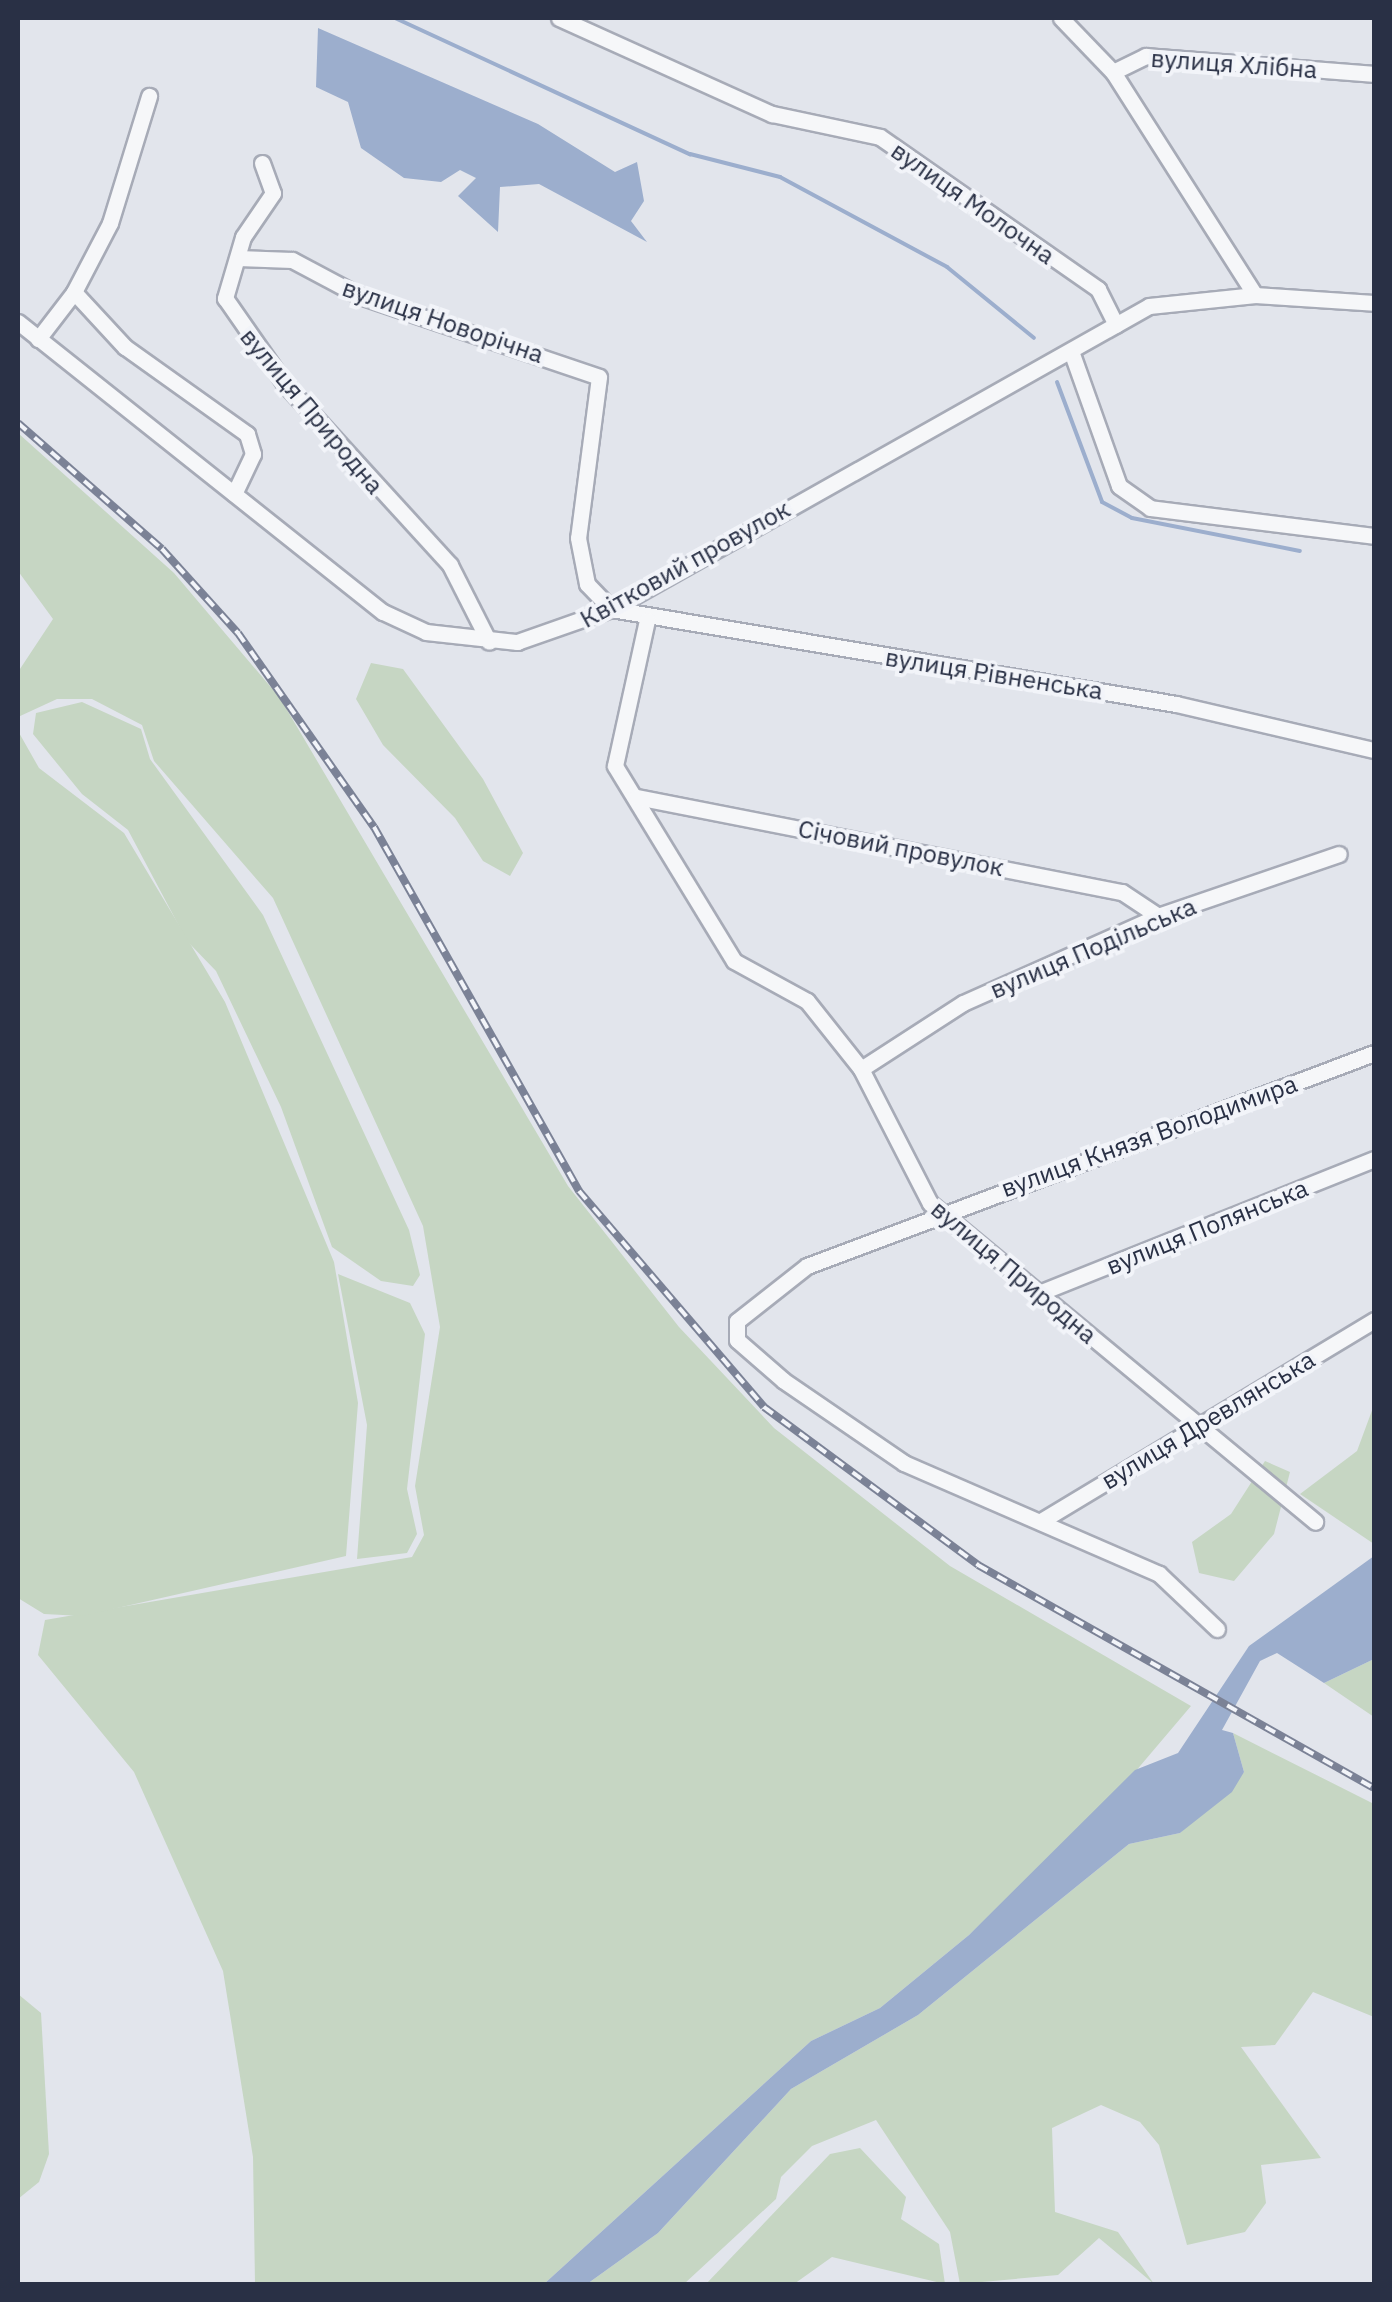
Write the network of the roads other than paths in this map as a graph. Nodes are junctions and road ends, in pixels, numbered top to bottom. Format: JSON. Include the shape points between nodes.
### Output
{"nodes":[{"id":1,"x":559,"y":18,"type":"edge"},
{"id":2,"x":1060,"y":18,"type":"edge"},
{"id":3,"x":1113,"y":72,"type":"junction"},
{"id":4,"x":1374,"y":74,"type":"edge"},
{"id":5,"x":149,"y":96,"type":"dead end"},
{"id":6,"x":262,"y":163,"type":"dead end"},
{"id":7,"x":238,"y":258,"type":"junction"},
{"id":8,"x":74,"y":292,"type":"junction"},
{"id":9,"x":1255,"y":295,"type":"junction"},
{"id":10,"x":1374,"y":304,"type":"edge"},
{"id":11,"x":18,"y":322,"type":"edge"},
{"id":12,"x":1116,"y":326,"type":"junction"},
{"id":13,"x":38,"y":338,"type":"junction"},
{"id":14,"x":1071,"y":351,"type":"junction"},
{"id":15,"x":234,"y":494,"type":"junction"},
{"id":16,"x":1374,"y":536,"type":"edge"},
{"id":17,"x":611,"y":610,"type":"junction"},
{"id":18,"x":647,"y":620,"type":"junction"},
{"id":19,"x":489,"y":642,"type":"junction"},
{"id":20,"x":1374,"y":750,"type":"edge"},
{"id":21,"x":638,"y":797,"type":"junction"},
{"id":22,"x":1338,"y":854,"type":"dead end"},
{"id":23,"x":1158,"y":916,"type":"junction"},
{"id":24,"x":1374,"y":1053,"type":"edge"},
{"id":25,"x":861,"y":1069,"type":"junction"},
{"id":26,"x":1374,"y":1159,"type":"edge"},
{"id":27,"x":940,"y":1212,"type":"junction"},
{"id":28,"x":1039,"y":1293,"type":"junction"},
{"id":29,"x":1374,"y":1320,"type":"edge"},
{"id":30,"x":1194,"y":1426,"type":"junction"},
{"id":31,"x":1042,"y":1522,"type":"junction"},
{"id":32,"x":1315,"y":1522,"type":"dead end"},
{"id":33,"x":1216,"y":1629,"type":"dead end"}],
"edges":[{"from":1,"to":12,"type":"street","name":"вулиця Молочна","via":[[772,114],[880,137],[1098,289]]},
{"from":2,"to":3,"type":"street","name":"вулиця Хлібна"},
{"from":3,"to":4,"type":"street","name":"вулиця Хлібна","via":[[1146,56]]},
{"from":3,"to":9,"type":"street"},
{"from":5,"to":8,"type":"street","via":[[110,223]]},
{"from":6,"to":7,"type":"street","name":"вулиця Природна","via":[[273,192]]},
{"from":7,"to":17,"type":"street","name":"вулиця Новорічна","via":[[292,260],[360,296],[592,372],[599,386],[578,538],[587,584]]},
{"from":7,"to":19,"type":"street","name":"вулиця Природна","via":[[226,280],[232,313],[450,564]]},
{"from":8,"to":13,"type":"street"},
{"from":8,"to":15,"type":"street","via":[[125,347],[247,434],[253,454]]},
{"from":9,"to":10,"type":"street"},
{"from":9,"to":12,"type":"street","via":[[1170,299]]},
{"from":11,"to":13,"type":"street","name":"Квітковий провулок"},
{"from":12,"to":14,"type":"street","name":"Квітковий провулок"},
{"from":13,"to":15,"type":"street","name":"Квітковий провулок"},
{"from":14,"to":16,"type":"street","via":[[1119,486],[1150,508]]},
{"from":14,"to":17,"type":"street","name":"Квітковий провулок"},
{"from":15,"to":19,"type":"street","name":"Квітковий провулок","via":[[383,612],[426,632]]},
{"from":17,"to":18,"type":"street","name":"вулиця Рівненська"},
{"from":17,"to":19,"type":"street","name":"Квітковий провулок","via":[[558,634]]},
{"from":18,"to":20,"type":"street","name":"вулиця Рівненська","via":[[978,668]]},
{"from":18,"to":21,"type":"street","name":"вулиця Природна","via":[[614,744],[615,766]]},
{"from":21,"to":23,"type":"street","name":"Січовий провулок","via":[[1122,892]]},
{"from":21,"to":25,"type":"street","name":"вулиця Природна","via":[[734,961],[807,1001]]},
{"from":22,"to":23,"type":"street","name":"вулиця Подільська"},
{"from":23,"to":25,"type":"street","name":"вулиця Подільська","via":[[963,1003]]},
{"from":24,"to":27,"type":"street","name":"вулиця Князя Володимира"},
{"from":25,"to":27,"type":"street","name":"вулиця Природна"},
{"from":26,"to":28,"type":"street","name":"вулиця Полянська"},
{"from":27,"to":28,"type":"street","name":"вулиця Природна"},
{"from":27,"to":31,"type":"street","name":"вулиця Князя Володимира","via":[[807,1266],[769,1303],[737,1321],[737,1340],[904,1463]]},
{"from":28,"to":30,"type":"street","name":"вулиця Природна"},
{"from":29,"to":30,"type":"street","name":"вулиця Древлянська"},
{"from":30,"to":31,"type":"street","name":"вулиця Древлянська"},
{"from":30,"to":32,"type":"street","name":"вулиця Природна"},
{"from":31,"to":33,"type":"street","via":[[1159,1574]]}]}
